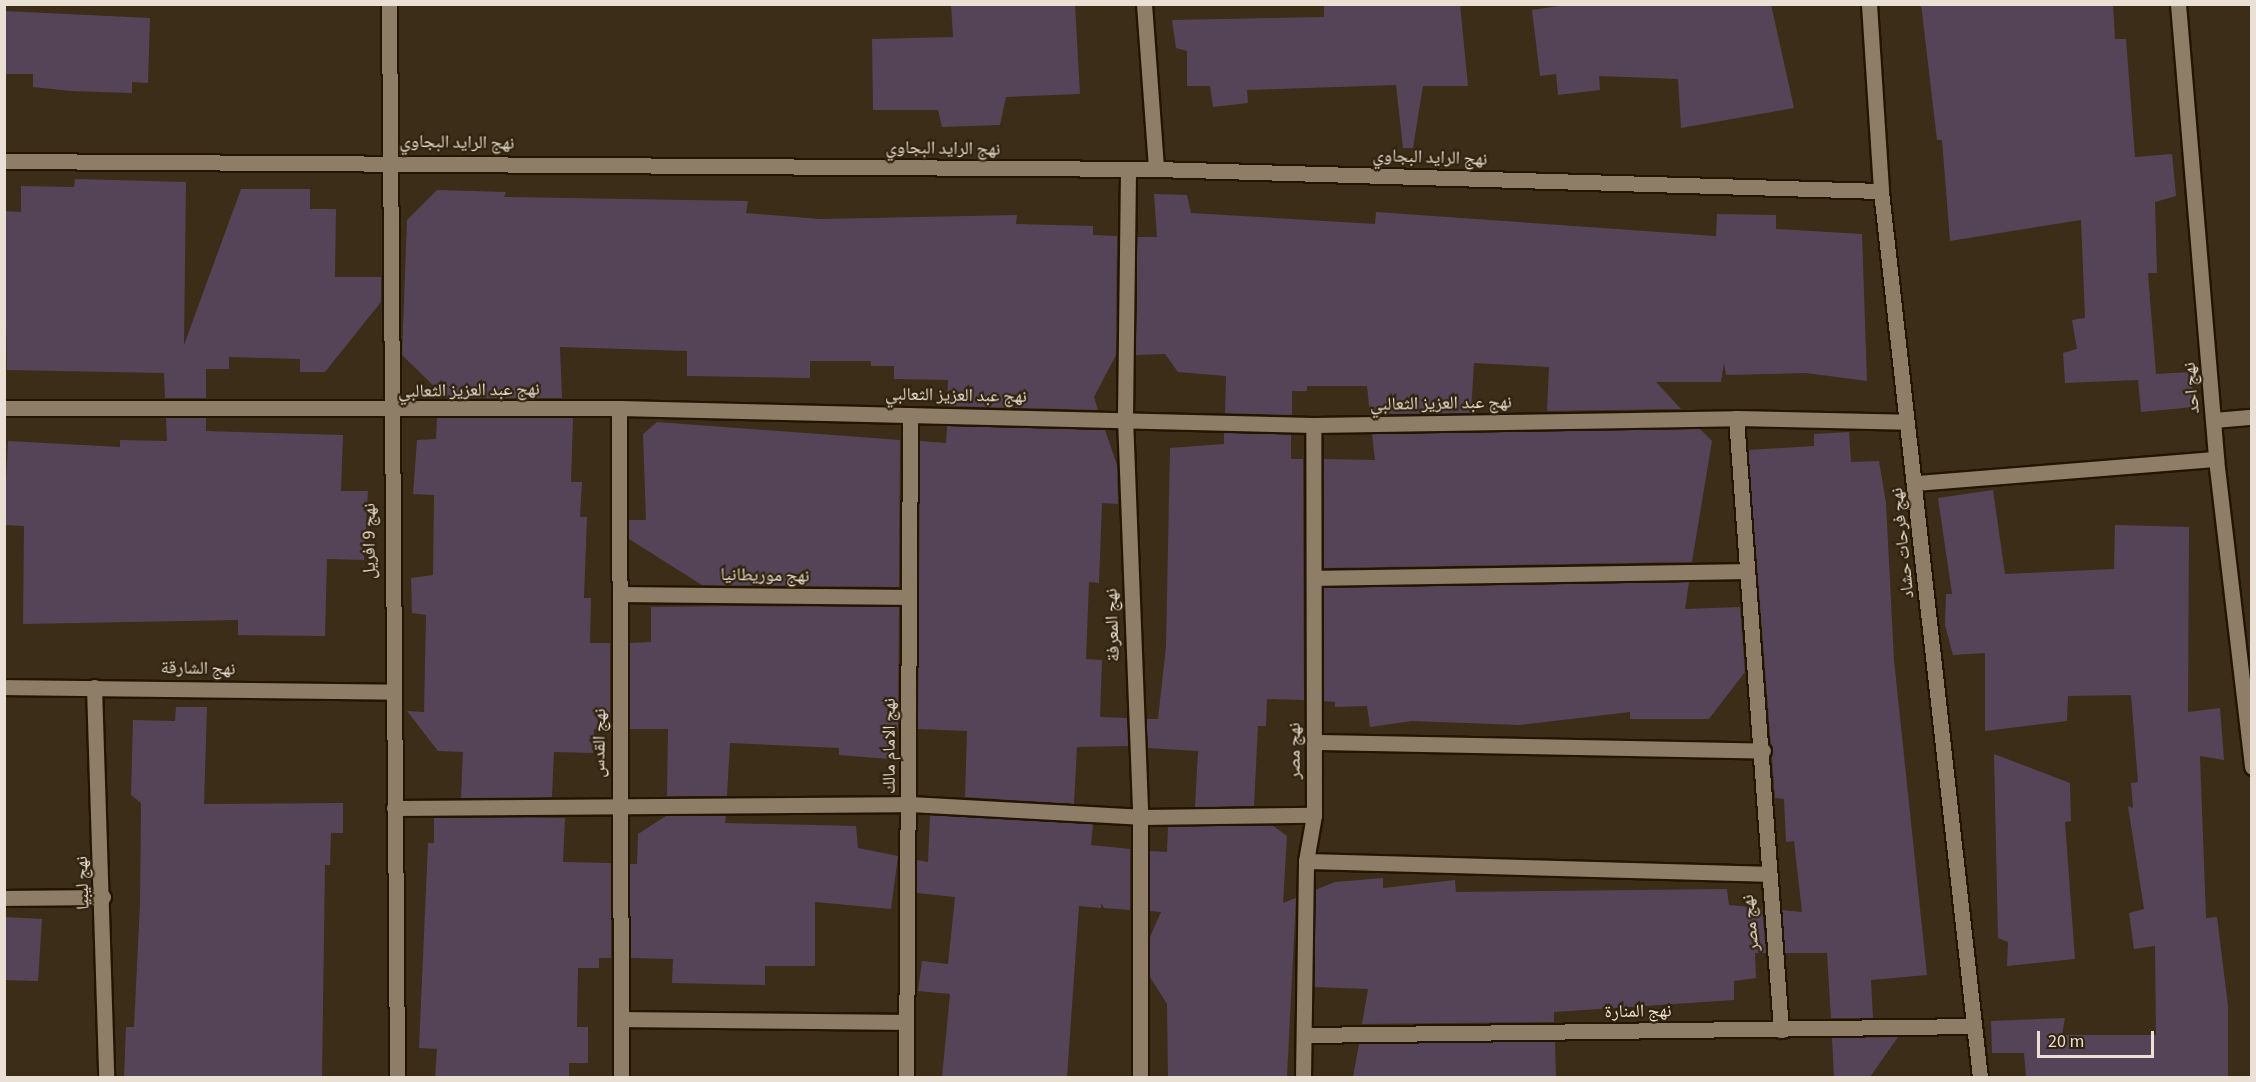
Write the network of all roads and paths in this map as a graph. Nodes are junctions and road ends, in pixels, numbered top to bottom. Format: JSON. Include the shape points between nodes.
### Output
{"nodes":[{"id":1,"x":389,"y":4,"type":"edge"},
{"id":2,"x":1144,"y":4,"type":"edge"},
{"id":3,"x":1869,"y":4,"type":"edge"},
{"id":4,"x":2178,"y":4,"type":"edge"},
{"id":5,"x":4,"y":161,"type":"edge"},
{"id":6,"x":392,"y":162,"type":"junction"},
{"id":7,"x":1156,"y":169,"type":"junction"},
{"id":8,"x":1128,"y":171,"type":"junction"},
{"id":9,"x":1881,"y":191,"type":"junction"},
{"id":10,"x":4,"y":408,"type":"edge"},
{"id":11,"x":620,"y":408,"type":"junction"},
{"id":12,"x":388,"y":412,"type":"junction"},
{"id":13,"x":910,"y":415,"type":"junction"},
{"id":14,"x":2252,"y":417,"type":"edge"},
{"id":15,"x":1125,"y":418,"type":"junction"},
{"id":16,"x":1736,"y":418,"type":"junction"},
{"id":17,"x":2214,"y":420,"type":"junction"},
{"id":18,"x":1906,"y":422,"type":"junction"},
{"id":19,"x":1313,"y":425,"type":"junction"},
{"id":20,"x":2216,"y":459,"type":"junction"},
{"id":21,"x":1916,"y":483,"type":"junction"},
{"id":22,"x":1745,"y":571,"type":"junction"},
{"id":23,"x":1314,"y":578,"type":"junction"},
{"id":24,"x":622,"y":594,"type":"junction"},
{"id":25,"x":909,"y":597,"type":"junction"},
{"id":26,"x":4,"y":687,"type":"edge"},
{"id":27,"x":94,"y":687,"type":"junction"},
{"id":28,"x":391,"y":692,"type":"junction"},
{"id":29,"x":1314,"y":742,"type":"junction"},
{"id":30,"x":1763,"y":752,"type":"junction"},
{"id":31,"x":2252,"y":767,"type":"edge"},
{"id":32,"x":910,"y":804,"type":"junction"},
{"id":33,"x":619,"y":805,"type":"junction"},
{"id":34,"x":394,"y":808,"type":"junction"},
{"id":35,"x":1314,"y":815,"type":"junction"},
{"id":36,"x":1140,"y":817,"type":"junction"},
{"id":37,"x":1306,"y":861,"type":"junction"},
{"id":38,"x":1766,"y":874,"type":"junction"},
{"id":39,"x":103,"y":897,"type":"junction"},
{"id":40,"x":4,"y":898,"type":"edge"},
{"id":41,"x":622,"y":1019,"type":"junction"},
{"id":42,"x":906,"y":1022,"type":"junction"},
{"id":43,"x":1971,"y":1026,"type":"junction"},
{"id":44,"x":1781,"y":1030,"type":"junction"},
{"id":45,"x":1305,"y":1035,"type":"junction"},
{"id":46,"x":106,"y":1077,"type":"edge"},
{"id":47,"x":397,"y":1077,"type":"edge"},
{"id":48,"x":621,"y":1077,"type":"edge"},
{"id":49,"x":906,"y":1077,"type":"edge"},
{"id":50,"x":1140,"y":1077,"type":"edge"},
{"id":51,"x":1304,"y":1077,"type":"edge"},
{"id":52,"x":1980,"y":1077,"type":"edge"}],
"edges":[{"from":1,"to":6,"type":"street","name":"نهج 9 افريل"},
{"from":2,"to":7,"type":"street"},
{"from":3,"to":9,"type":"street","name":"نهج فرحات حشاد"},
{"from":4,"to":17,"type":"street","name":"نهج احد"},
{"from":5,"to":6,"type":"street","name":"نهج الرايد البجاوي"},
{"from":6,"to":8,"type":"street","name":"نهج الرايد البجاوي"},
{"from":6,"to":12,"type":"street","name":"نهج 9 افريل"},
{"from":7,"to":8,"type":"street","name":"نهج الرايد البجاوي"},
{"from":7,"to":9,"type":"street","name":"نهج الرايد البجاوي"},
{"from":8,"to":15,"type":"street","name":"نهج المعرفة"},
{"from":9,"to":18,"type":"street","name":"نهج فرحات حشاد"},
{"from":10,"to":12,"type":"street","name":"نهج عبد العزيز الثعالبي"},
{"from":11,"to":12,"type":"street","name":"نهج عبد العزيز الثعالبي"},
{"from":11,"to":13,"type":"street","name":"نهج عبد العزيز الثعالبي"},
{"from":11,"to":24,"type":"street","name":"نهج القدس"},
{"from":12,"to":28,"type":"street","name":"نهج 9 افريل"},
{"from":13,"to":15,"type":"street","name":"نهج عبد العزيز الثعالبي"},
{"from":13,"to":25,"type":"street","name":"نهج الامام مالك"},
{"from":14,"to":17,"type":"street"},
{"from":15,"to":19,"type":"street","name":"نهج عبد العزيز الثعالبي"},
{"from":15,"to":36,"type":"street","name":"نهج المعرفة"},
{"from":16,"to":18,"type":"street","name":"نهج عبد العزيز الثعالبي"},
{"from":16,"to":19,"type":"street","name":"نهج عبد العزيز الثعالبي"},
{"from":16,"to":22,"type":"street","name":"نهج مصر"},
{"from":17,"to":20,"type":"street","name":"نهج احد"},
{"from":18,"to":21,"type":"street","name":"نهج فرحات حشاد"},
{"from":19,"to":23,"type":"street","name":"نهج مصر"},
{"from":20,"to":21,"type":"street"},
{"from":20,"to":31,"type":"street","name":"نهج احد"},
{"from":21,"to":43,"type":"street","name":"نهج فرحات حشاد"},
{"from":22,"to":23,"type":"street"},
{"from":22,"to":30,"type":"street","name":"نهج مصر"},
{"from":23,"to":29,"type":"street","name":"نهج مصر"},
{"from":24,"to":25,"type":"street","name":"نهج موريطانيا"},
{"from":24,"to":33,"type":"street","name":"نهج القدس"},
{"from":25,"to":32,"type":"street","name":"نهج الامام مالك"},
{"from":26,"to":27,"type":"street","name":"نهج الشارقة"},
{"from":27,"to":28,"type":"street","name":"نهج الشارقة"},
{"from":27,"to":39,"type":"street","name":"نهج ليبيا"},
{"from":28,"to":34,"type":"street","name":"نهج 9 افريل"},
{"from":29,"to":30,"type":"street"},
{"from":29,"to":35,"type":"street","name":"نهج مصر"},
{"from":30,"to":38,"type":"street","name":"نهج مصر"},
{"from":32,"to":33,"type":"street"},
{"from":32,"to":36,"type":"street"},
{"from":32,"to":42,"type":"street","name":"نهج الامام مالك"},
{"from":33,"to":34,"type":"street"},
{"from":33,"to":41,"type":"street","name":"نهج القدس"},
{"from":34,"to":47,"type":"street","name":"نهج 9 افريل"},
{"from":35,"to":36,"type":"street"},
{"from":35,"to":37,"type":"street","name":"نهج مصر"},
{"from":36,"to":50,"type":"street","name":"نهج المعرفة"},
{"from":37,"to":38,"type":"street"},
{"from":37,"to":45,"type":"street","name":"نهج مصر"},
{"from":38,"to":44,"type":"street","name":"نهج مصر"},
{"from":39,"to":40,"type":"street"},
{"from":39,"to":46,"type":"street","name":"نهج ليبيا"},
{"from":41,"to":42,"type":"street"},
{"from":41,"to":48,"type":"street","name":"نهج القدس"},
{"from":42,"to":49,"type":"street","name":"نهج الامام مالك"},
{"from":43,"to":44,"type":"street","name":"نهج المنارة"},
{"from":43,"to":52,"type":"street","name":"نهج فرحات حشاد"},
{"from":44,"to":45,"type":"street","name":"نهج المنارة"},
{"from":45,"to":51,"type":"street","name":"نهج مصر"}]}
